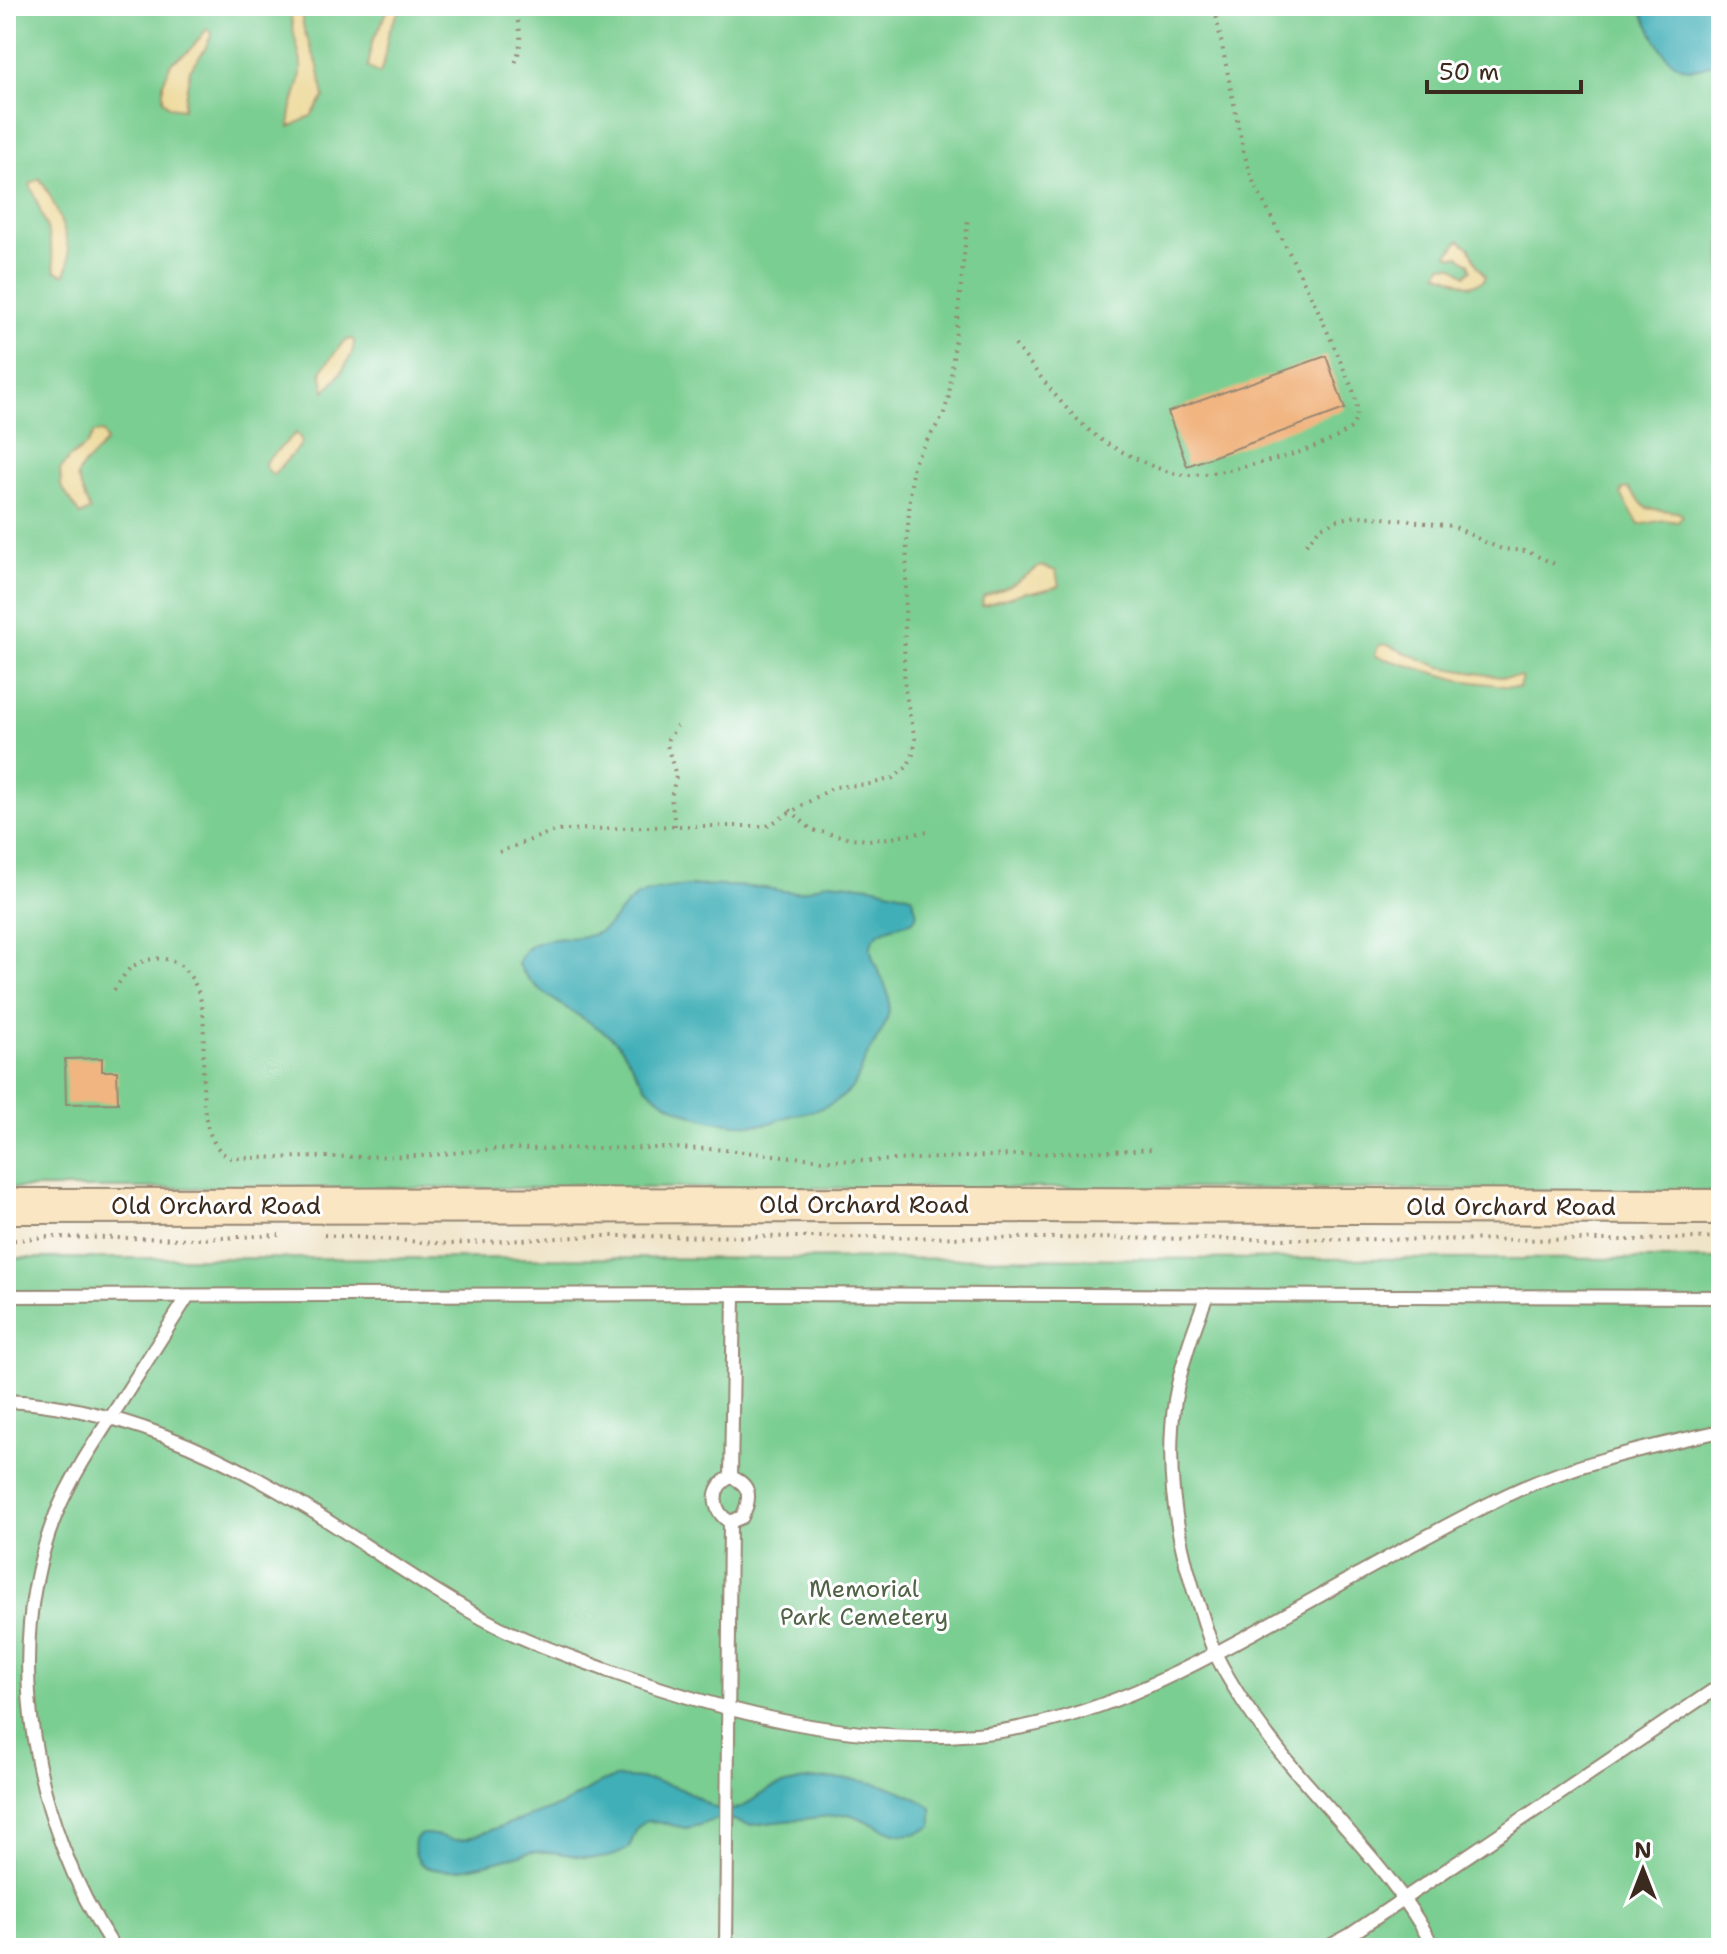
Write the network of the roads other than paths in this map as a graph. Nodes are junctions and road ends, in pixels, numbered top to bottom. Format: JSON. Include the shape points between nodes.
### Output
{"nodes":[{"id":1,"x":6,"y":1206,"type":"edge"},
{"id":2,"x":1721,"y":1207,"type":"edge"},
{"id":3,"x":734,"y":1294,"type":"junction"},
{"id":4,"x":1207,"y":1295,"type":"junction"},
{"id":5,"x":6,"y":1296,"type":"edge"},
{"id":6,"x":188,"y":1296,"type":"junction"},
{"id":7,"x":1721,"y":1297,"type":"edge"},
{"id":8,"x":6,"y":1401,"type":"edge"},
{"id":9,"x":111,"y":1417,"type":"junction"},
{"id":10,"x":1721,"y":1431,"type":"edge"},
{"id":11,"x":731,"y":1477,"type":"junction"},
{"id":12,"x":730,"y":1522,"type":"junction"},
{"id":13,"x":1216,"y":1654,"type":"junction"},
{"id":14,"x":1721,"y":1685,"type":"edge"},
{"id":15,"x":728,"y":1708,"type":"junction"},
{"id":16,"x":1404,"y":1898,"type":"junction"},
{"id":17,"x":114,"y":1948,"type":"edge"},
{"id":18,"x":726,"y":1948,"type":"edge"},
{"id":19,"x":1326,"y":1948,"type":"edge"},
{"id":20,"x":1434,"y":1948,"type":"edge"}],
"edges":[{"from":1,"to":2,"type":"main road","name":"Old Orchard Road"},
{"from":3,"to":4,"type":"lane"},
{"from":3,"to":6,"type":"lane"},
{"from":3,"to":11,"type":"lane"},
{"from":4,"to":7,"type":"lane"},
{"from":4,"to":13,"type":"lane","via":[[1175,1400],[1171,1490],[1191,1586]]},
{"from":5,"to":6,"type":"lane"},
{"from":6,"to":9,"type":"lane"},
{"from":8,"to":9,"type":"lane"},
{"from":9,"to":15,"type":"lane","via":[[174,1439],[272,1487],[500,1627],[604,1669]]},
{"from":9,"to":17,"type":"lane","via":[[56,1514],[36,1573],[26,1636],[35,1750],[52,1821],[73,1874]]},
{"from":10,"to":13,"type":"lane","via":[[1614,1457],[1513,1492]]},
{"from":11,"to":12,"type":"lane","via":[[719,1485],[715,1497]]},
{"from":11,"to":12,"type":"lane","via":[[747,1488],[749,1498],[742,1517]]},
{"from":12,"to":15,"type":"lane"},
{"from":13,"to":15,"type":"lane","via":[[1088,1711],[977,1734],[864,1733]]},
{"from":13,"to":16,"type":"lane","via":[[1284,1757]]},
{"from":14,"to":16,"type":"lane"},
{"from":15,"to":18,"type":"lane"},
{"from":16,"to":19,"type":"lane"},
{"from":16,"to":20,"type":"lane"}]}
